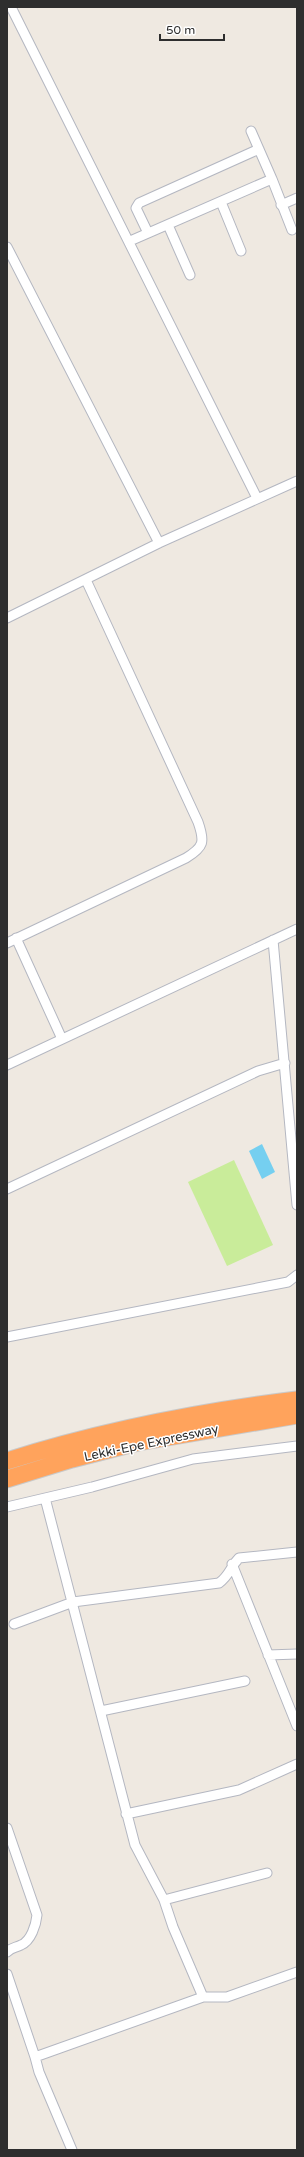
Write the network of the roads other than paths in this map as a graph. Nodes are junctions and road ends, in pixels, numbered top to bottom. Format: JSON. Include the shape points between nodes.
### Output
{"nodes":[{"id":1,"x":11,"y":14,"type":"edge"},
{"id":2,"x":251,"y":130,"type":"dead end"},
{"id":3,"x":259,"y":149,"type":"junction"},
{"id":4,"x":272,"y":179,"type":"junction"},
{"id":5,"x":297,"y":198,"type":"edge"},
{"id":6,"x":221,"y":202,"type":"junction"},
{"id":7,"x":281,"y":205,"type":"junction"},
{"id":8,"x":168,"y":225,"type":"junction"},
{"id":9,"x":292,"y":230,"type":"dead end"},
{"id":10,"x":148,"y":233,"type":"junction"},
{"id":11,"x":130,"y":241,"type":"junction"},
{"id":12,"x":7,"y":247,"type":"edge"},
{"id":13,"x":241,"y":251,"type":"dead end"},
{"id":14,"x":190,"y":275,"type":"dead end"},
{"id":15,"x":297,"y":481,"type":"edge"},
{"id":16,"x":257,"y":498,"type":"junction"},
{"id":17,"x":159,"y":543,"type":"junction"},
{"id":18,"x":86,"y":580,"type":"junction"},
{"id":19,"x":7,"y":618,"type":"edge"},
{"id":20,"x":297,"y":929,"type":"edge"},
{"id":21,"x":16,"y":938,"type":"junction"},
{"id":22,"x":273,"y":940,"type":"junction"},
{"id":23,"x":7,"y":942,"type":"edge"},
{"id":24,"x":62,"y":1039,"type":"junction"},
{"id":25,"x":285,"y":1063,"type":"junction"},
{"id":26,"x":7,"y":1065,"type":"edge"},
{"id":27,"x":7,"y":1189,"type":"edge"},
{"id":28,"x":297,"y":1205,"type":"edge"},
{"id":29,"x":297,"y":1275,"type":"edge"},
{"id":30,"x":7,"y":1337,"type":"edge"},
{"id":31,"x":297,"y":1400,"type":"edge"},
{"id":32,"x":297,"y":1415,"type":"edge"},
{"id":33,"x":297,"y":1446,"type":"edge"},
{"id":34,"x":7,"y":1461,"type":"edge"},
{"id":35,"x":7,"y":1479,"type":"edge"},
{"id":36,"x":45,"y":1498,"type":"junction"},
{"id":37,"x":7,"y":1507,"type":"edge"},
{"id":38,"x":297,"y":1552,"type":"edge"},
{"id":39,"x":232,"y":1564,"type":"junction"},
{"id":40,"x":73,"y":1602,"type":"junction"},
{"id":41,"x":14,"y":1624,"type":"dead end"},
{"id":42,"x":297,"y":1654,"type":"edge"},
{"id":43,"x":268,"y":1655,"type":"junction"},
{"id":44,"x":245,"y":1681,"type":"dead end"},
{"id":45,"x":101,"y":1711,"type":"junction"},
{"id":46,"x":297,"y":1726,"type":"edge"},
{"id":47,"x":297,"y":1764,"type":"edge"},
{"id":48,"x":126,"y":1814,"type":"junction"},
{"id":49,"x":7,"y":1828,"type":"edge"},
{"id":50,"x":267,"y":1872,"type":"dead end"},
{"id":51,"x":164,"y":1900,"type":"junction"},
{"id":52,"x":7,"y":1952,"type":"edge"},
{"id":53,"x":297,"y":1972,"type":"edge"},
{"id":54,"x":7,"y":1974,"type":"edge"},
{"id":55,"x":203,"y":1997,"type":"junction"},
{"id":56,"x":35,"y":2056,"type":"junction"},
{"id":57,"x":72,"y":2150,"type":"edge"}],
"edges":[{"from":1,"to":11,"type":"street"},
{"from":2,"to":3,"type":"street"},
{"from":3,"to":4,"type":"street"},
{"from":3,"to":10,"type":"street","via":[[138,203],[136,208]]},
{"from":4,"to":6,"type":"street"},
{"from":4,"to":7,"type":"street"},
{"from":5,"to":7,"type":"street"},
{"from":6,"to":8,"type":"street"},
{"from":6,"to":13,"type":"street"},
{"from":7,"to":9,"type":"street"},
{"from":8,"to":10,"type":"street"},
{"from":8,"to":14,"type":"street"},
{"from":10,"to":11,"type":"street"},
{"from":11,"to":16,"type":"street"},
{"from":12,"to":17,"type":"street"},
{"from":15,"to":16,"type":"street"},
{"from":16,"to":17,"type":"street"},
{"from":17,"to":18,"type":"street"},
{"from":18,"to":19,"type":"street"},
{"from":18,"to":21,"type":"street","via":[[198,822],[202,844],[198,851],[186,858]]},
{"from":20,"to":22,"type":"street"},
{"from":21,"to":23,"type":"street"},
{"from":21,"to":24,"type":"street"},
{"from":22,"to":24,"type":"street"},
{"from":22,"to":25,"type":"street"},
{"from":24,"to":26,"type":"street"},
{"from":25,"to":27,"type":"street","via":[[258,1071]]},
{"from":25,"to":28,"type":"street"},
{"from":29,"to":30,"type":"street","via":[[288,1282]]},
{"from":31,"to":34,"type":"highway","name":"Lekki-Epe Expressway","via":[[232,1408],[115,1430]]},
{"from":32,"to":35,"type":"highway","name":"Lekki-Epe Expressway","via":[[138,1442]]},
{"from":33,"to":36,"type":"street","via":[[193,1459]]},
{"from":36,"to":37,"type":"street"},
{"from":36,"to":40,"type":"street"},
{"from":38,"to":39,"type":"street","via":[[239,1558]]},
{"from":39,"to":40,"type":"street","via":[[228,1577],[220,1583]]},
{"from":39,"to":43,"type":"street"},
{"from":40,"to":41,"type":"street"},
{"from":40,"to":45,"type":"street"},
{"from":42,"to":43,"type":"street"},
{"from":43,"to":46,"type":"street"},
{"from":44,"to":45,"type":"street"},
{"from":45,"to":48,"type":"street"},
{"from":47,"to":48,"type":"street","via":[[240,1790]]},
{"from":48,"to":51,"type":"street","via":[[135,1845]]},
{"from":49,"to":52,"type":"street","via":[[37,1915],[36,1924],[28,1939],[23,1945]]},
{"from":50,"to":51,"type":"street"},
{"from":51,"to":55,"type":"street"},
{"from":53,"to":55,"type":"street","via":[[227,1997]]},
{"from":54,"to":56,"type":"street"},
{"from":55,"to":56,"type":"street"},
{"from":56,"to":57,"type":"street","via":[[39,2072]]}]}
